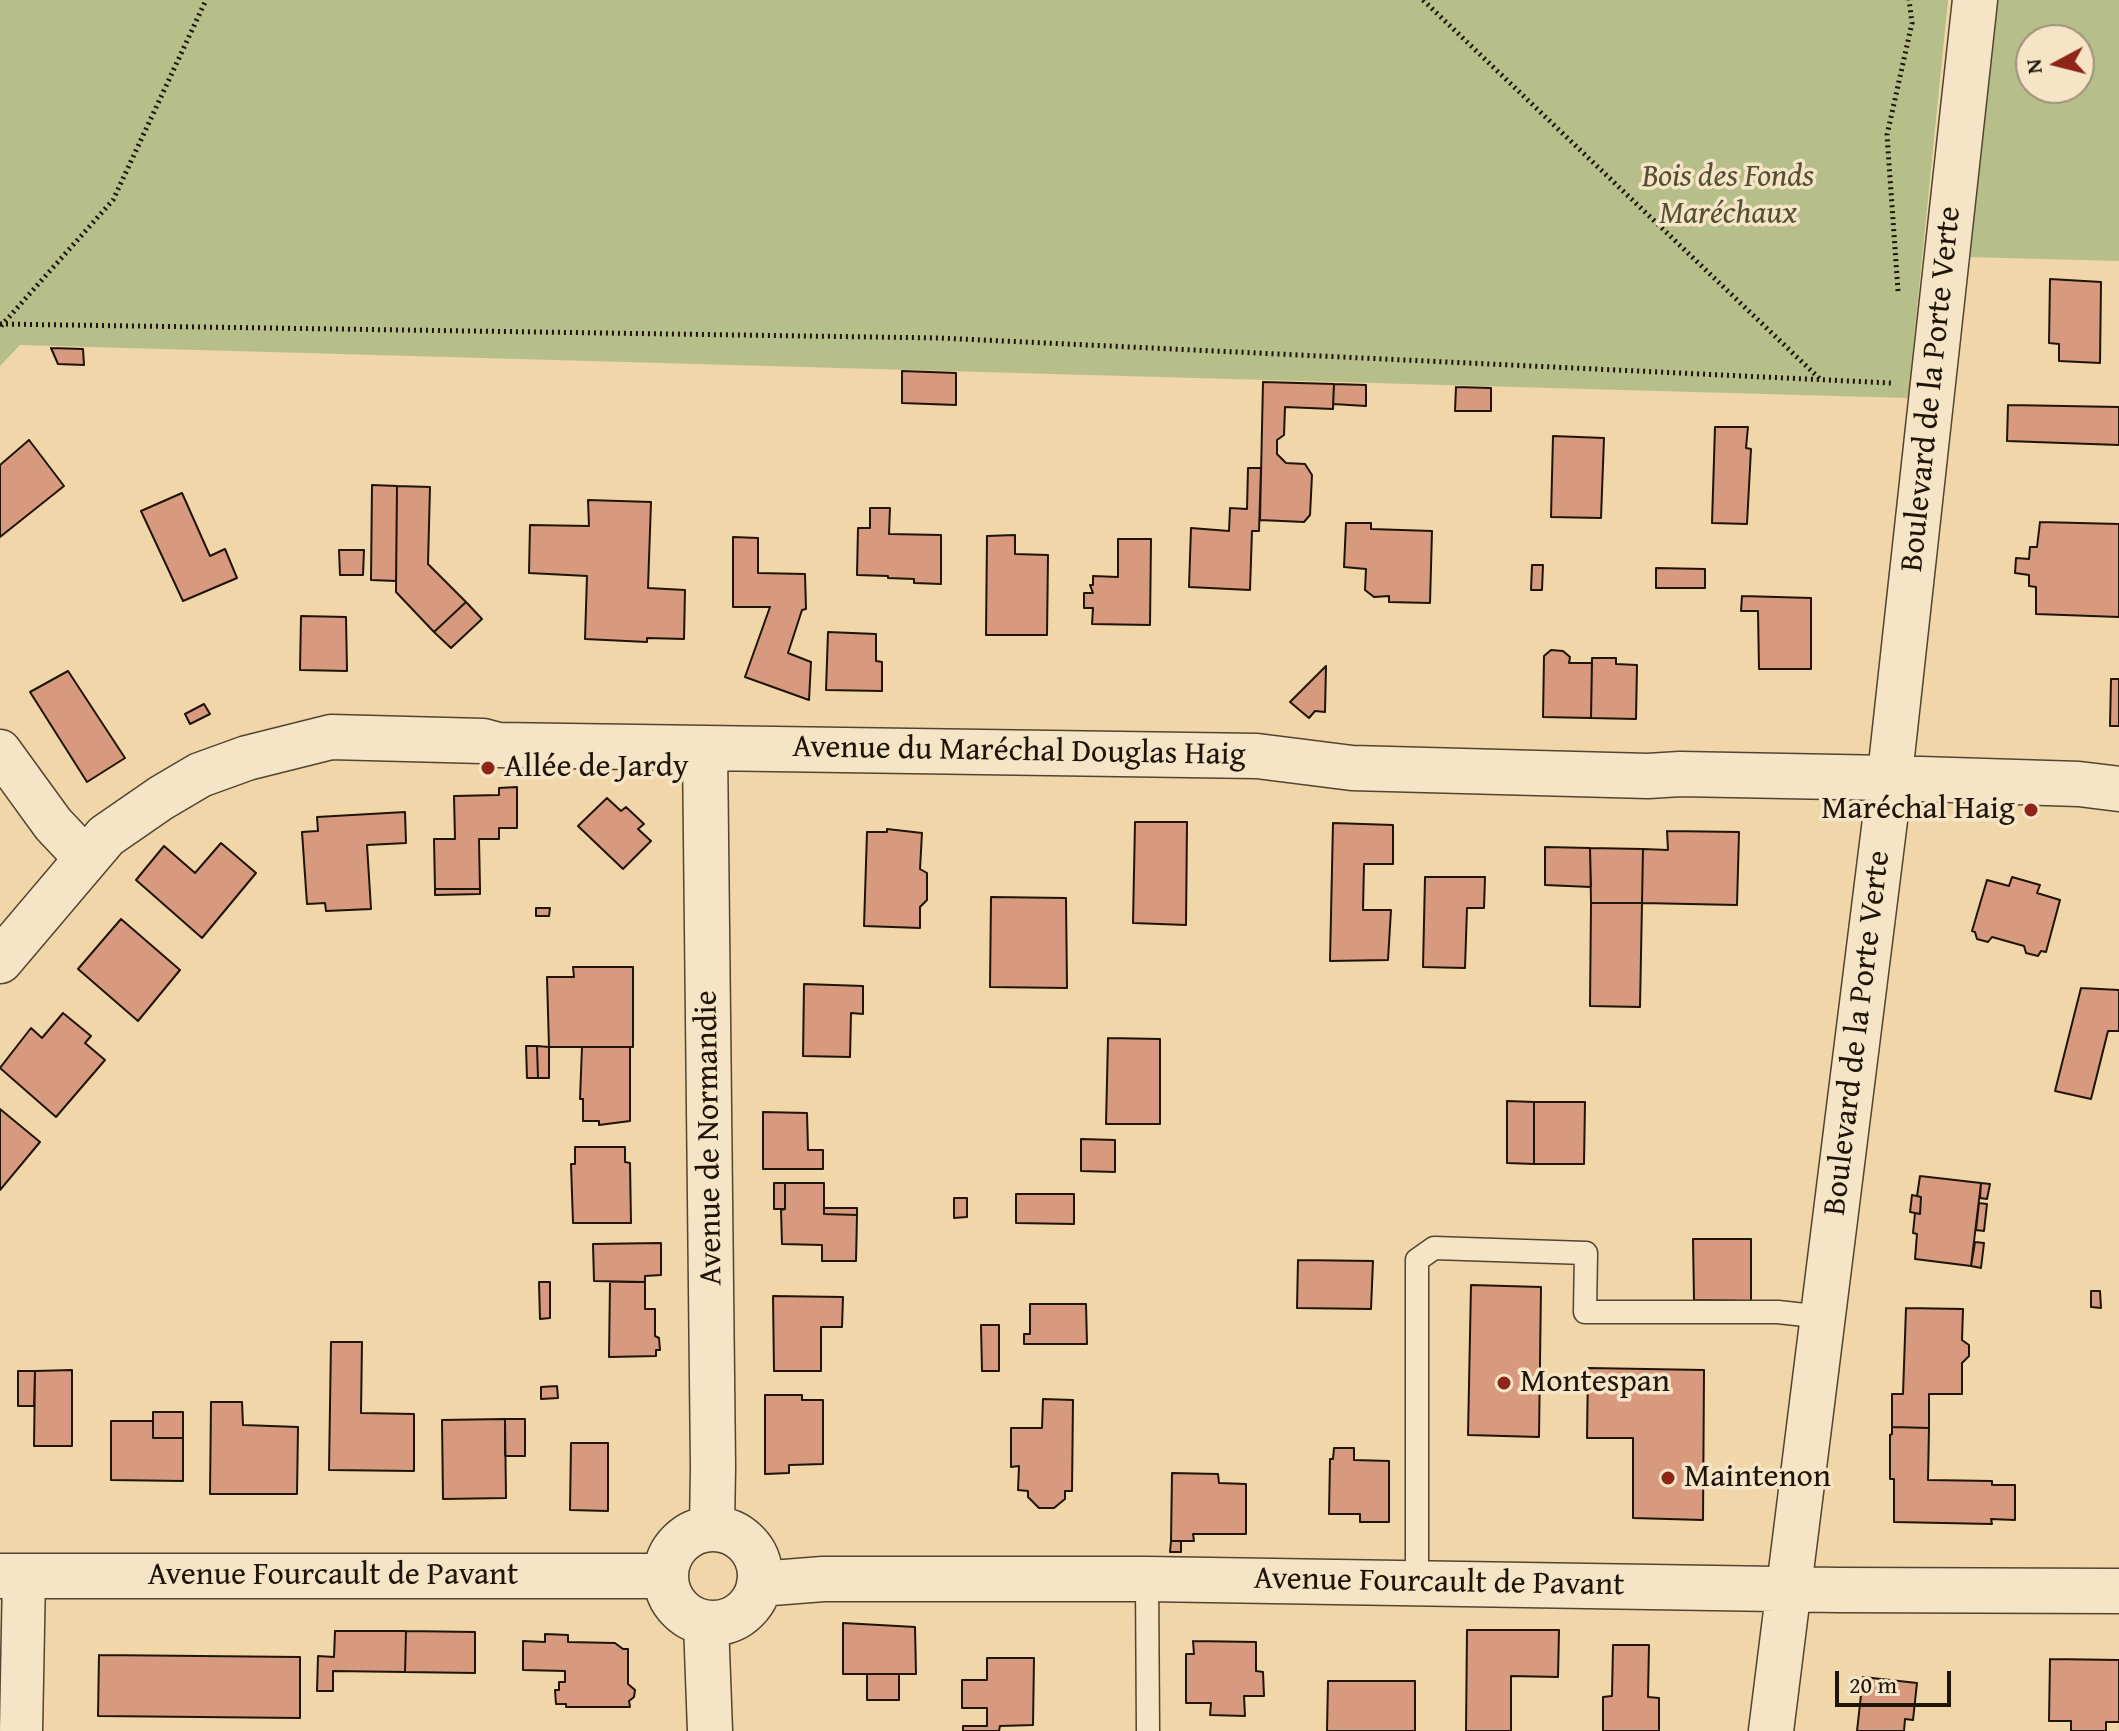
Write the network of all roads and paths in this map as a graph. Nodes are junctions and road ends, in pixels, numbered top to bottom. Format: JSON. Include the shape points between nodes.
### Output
{"nodes":[{"id":1,"x":206,"y":0,"type":"edge"},
{"id":2,"x":1423,"y":0,"type":"edge"},
{"id":3,"x":1909,"y":0,"type":"edge"},
{"id":4,"x":1975,"y":0,"type":"edge"},
{"id":5,"x":1899,"y":306,"type":"dead end"},
{"id":6,"x":1,"y":325,"type":"edge"},
{"id":7,"x":1822,"y":381,"type":"junction"},
{"id":8,"x":1932,"y":385,"type":"junction"},
{"id":9,"x":705,"y":748,"type":"junction"},
{"id":10,"x":0,"y":751,"type":"edge"},
{"id":11,"x":1889,"y":778,"type":"junction"},
{"id":12,"x":2119,"y":789,"type":"edge"},
{"id":13,"x":86,"y":859,"type":"junction"},
{"id":14,"x":0,"y":961,"type":"edge"},
{"id":15,"x":1823,"y":1317,"type":"junction"},
{"id":16,"x":712,"y":1528,"type":"junction"},
{"id":17,"x":12,"y":1576,"type":"edge"},
{"id":18,"x":666,"y":1576,"type":"junction"},
{"id":19,"x":1147,"y":1579,"type":"junction"},
{"id":20,"x":1417,"y":1583,"type":"junction"},
{"id":21,"x":759,"y":1584,"type":"junction"},
{"id":22,"x":1788,"y":1589,"type":"junction"},
{"id":23,"x":2119,"y":1591,"type":"edge"},
{"id":24,"x":706,"y":1623,"type":"junction"},
{"id":25,"x":21,"y":1731,"type":"edge"},
{"id":26,"x":710,"y":1731,"type":"edge"},
{"id":27,"x":1148,"y":1731,"type":"edge"},
{"id":28,"x":1771,"y":1731,"type":"edge"}],
"edges":[{"from":1,"to":6,"type":"path","via":[[113,200]]},
{"from":2,"to":7,"type":"path"},
{"from":3,"to":5,"type":"path","via":[[1912,23],[1887,135]]},
{"from":4,"to":8,"type":"street","name":"Boulevard de la Porte Verte"},
{"from":6,"to":7,"type":"path","via":[[940,338]]},
{"from":7,"to":8,"type":"path"},
{"from":8,"to":11,"type":"street","name":"Boulevard de la Porte Verte"},
{"from":9,"to":11,"type":"street","name":"Avenue du Maréchal Douglas Haig","via":[[1257,756],[1352,768]]},
{"from":9,"to":13,"type":"street","name":"Avenue du Maréchal Douglas Haig","via":[[331,737],[200,775],[106,836]]},
{"from":9,"to":16,"type":"street","name":"Avenue de Normandie"},
{"from":10,"to":13,"type":"street","via":[[53,824]]},
{"from":11,"to":12,"type":"street","name":"Avenue du Maréchal Douglas Haig"},
{"from":11,"to":15,"type":"street","name":"Boulevard de la Porte Verte"},
{"from":13,"to":14,"type":"street","name":"Avenue du Maréchal Douglas Haig"},
{"from":15,"to":20,"type":"lane","via":[[1778,1312],[1585,1312],[1586,1253],[1434,1248],[1417,1260]]},
{"from":15,"to":22,"type":"street","name":"Boulevard de la Porte Verte"},
{"from":16,"to":18,"type":"street","via":[[697,1531],[675,1548]]},
{"from":16,"to":21,"type":"street","via":[[726,1530],[749,1545],[760,1570]]},
{"from":17,"to":18,"type":"street","name":"Avenue Fourcault de Pavant"},
{"from":17,"to":25,"type":"street"},
{"from":18,"to":24,"type":"street","via":[[677,1607]]},
{"from":19,"to":20,"type":"street","name":"Avenue Fourcault de Pavant"},
{"from":19,"to":21,"type":"street","name":"Avenue Fourcault de Pavant","via":[[823,1579]]},
{"from":19,"to":27,"type":"lane"},
{"from":20,"to":22,"type":"street","name":"Avenue Fourcault de Pavant"},
{"from":21,"to":24,"type":"street","via":[[747,1610]]},
{"from":22,"to":23,"type":"street","name":"Avenue Fourcault de Pavant"},
{"from":22,"to":28,"type":"street","name":"Boulevard de la Porte Verte"},
{"from":24,"to":26,"type":"street"}]}
